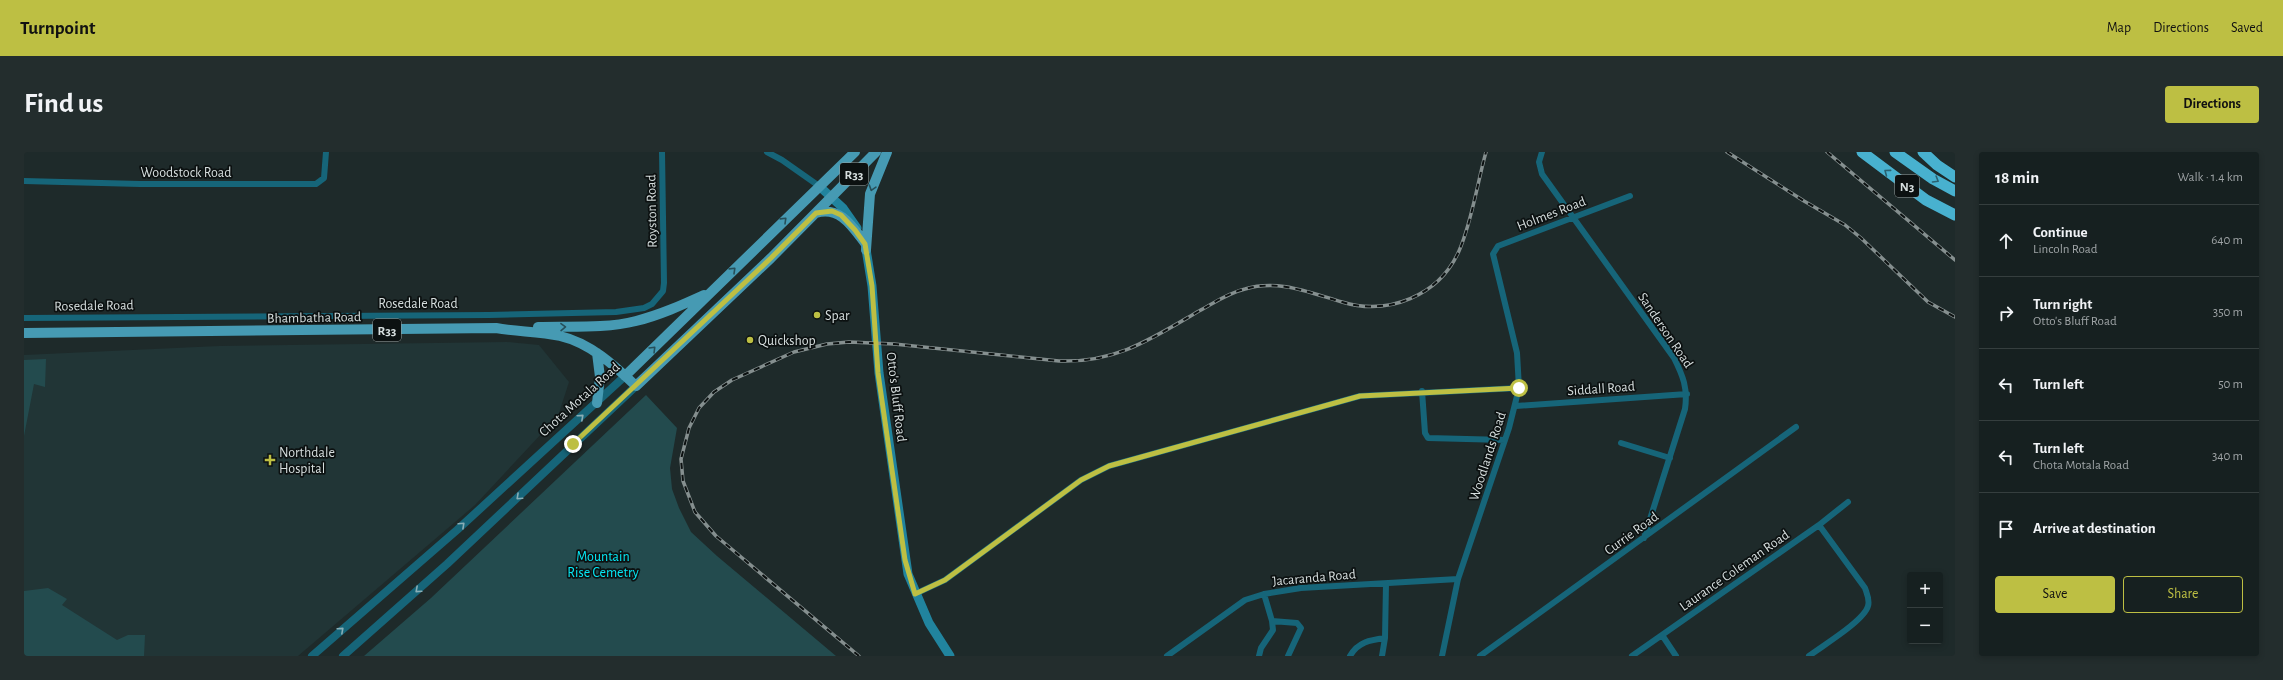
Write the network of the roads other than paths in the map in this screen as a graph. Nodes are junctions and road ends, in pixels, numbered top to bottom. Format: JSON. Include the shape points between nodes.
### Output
{"nodes":[{"id":1,"x":662,"y":152,"type":"edge"},
{"id":2,"x":767,"y":152,"type":"edge"},
{"id":3,"x":855,"y":152,"type":"edge"},
{"id":4,"x":876,"y":152,"type":"edge"},
{"id":5,"x":887,"y":152,"type":"edge"},
{"id":6,"x":1542,"y":152,"type":"edge"},
{"id":7,"x":1862,"y":152,"type":"edge"},
{"id":8,"x":1895,"y":152,"type":"edge"},
{"id":9,"x":1923,"y":152,"type":"edge"},
{"id":10,"x":1932,"y":152,"type":"edge"},
{"id":11,"x":326,"y":155,"type":"edge"},
{"id":12,"x":1955,"y":174,"type":"edge"},
{"id":13,"x":1955,"y":177,"type":"edge"},
{"id":14,"x":24,"y":181,"type":"edge"},
{"id":15,"x":819,"y":186,"type":"junction"},
{"id":16,"x":1955,"y":191,"type":"edge"},
{"id":17,"x":831,"y":196,"type":"junction"},
{"id":18,"x":1630,"y":196,"type":"dead end"},
{"id":19,"x":816,"y":213,"type":"junction"},
{"id":20,"x":1955,"y":215,"type":"edge"},
{"id":21,"x":1574,"y":218,"type":"junction"},
{"id":22,"x":866,"y":247,"type":"junction"},
{"id":23,"x":1494,"y":262,"type":"joint"},
{"id":24,"x":664,"y":269,"type":"joint"},
{"id":25,"x":710,"y":292,"type":"junction"},
{"id":26,"x":24,"y":318,"type":"edge"},
{"id":27,"x":496,"y":328,"type":"junction"},
{"id":28,"x":24,"y":333,"type":"edge"},
{"id":29,"x":597,"y":353,"type":"junction"},
{"id":30,"x":625,"y":376,"type":"junction"},
{"id":31,"x":636,"y":386,"type":"junction"},
{"id":32,"x":1519,"y":388,"type":"junction"},
{"id":33,"x":1422,"y":392,"type":"junction"},
{"id":34,"x":1688,"y":394,"type":"junction"},
{"id":35,"x":597,"y":403,"type":"junction"},
{"id":36,"x":1516,"y":406,"type":"junction"},
{"id":37,"x":1796,"y":428,"type":"dead end"},
{"id":38,"x":1505,"y":440,"type":"junction"},
{"id":39,"x":1621,"y":442,"type":"dead end"},
{"id":40,"x":1670,"y":458,"type":"junction"},
{"id":41,"x":1848,"y":502,"type":"dead end"},
{"id":42,"x":1819,"y":525,"type":"junction"},
{"id":43,"x":1644,"y":538,"type":"junction"},
{"id":44,"x":1458,"y":579,"type":"junction"},
{"id":45,"x":1386,"y":584,"type":"junction"},
{"id":46,"x":915,"y":594,"type":"junction"},
{"id":47,"x":1264,"y":594,"type":"junction"},
{"id":48,"x":1272,"y":621,"type":"junction"},
{"id":49,"x":1662,"y":635,"type":"junction"},
{"id":50,"x":1385,"y":638,"type":"junction"},
{"id":51,"x":312,"y":656,"type":"edge"},
{"id":52,"x":343,"y":656,"type":"edge"},
{"id":53,"x":950,"y":656,"type":"edge"},
{"id":54,"x":1167,"y":656,"type":"edge"},
{"id":55,"x":1259,"y":656,"type":"edge"},
{"id":56,"x":1288,"y":656,"type":"edge"},
{"id":57,"x":1350,"y":656,"type":"edge"},
{"id":58,"x":1382,"y":656,"type":"edge"},
{"id":59,"x":1442,"y":656,"type":"edge"},
{"id":60,"x":1480,"y":656,"type":"edge"},
{"id":61,"x":1632,"y":656,"type":"edge"},
{"id":62,"x":1676,"y":656,"type":"edge"},
{"id":63,"x":1809,"y":656,"type":"edge"}],
"edges":[{"from":1,"to":24,"type":"street","name":"Royston Road"},
{"from":2,"to":15,"type":"street","name":"Otto's Bluff Road"},
{"from":3,"to":15,"type":"main road","name":"Chota Motala Road","number":"R33"},
{"from":4,"to":17,"type":"main road","name":"Chota Motala Road","number":"R33"},
{"from":5,"to":22,"type":"main road","one_way":true,"via":[[870,194]]},
{"from":6,"to":21,"type":"street","name":"Sanderson Road","via":[[1539,162],[1542,174]]},
{"from":20,"to":7,"type":"highway","number":"N3","one_way":true,"via":[[1920,195]]},
{"from":8,"to":16,"type":"highway","number":"N3","one_way":true},
{"from":9,"to":13,"type":"highway"},
{"from":10,"to":12,"type":"highway"},
{"from":11,"to":14,"type":"street","name":"Woodstock Road","via":[[324,178],[316,184]]},
{"from":15,"to":17,"type":"main road","name":"Otto's Bluff Road"},
{"from":25,"to":15,"type":"main road","name":"Chota Motala Road","number":"R33","one_way":true},
{"from":17,"to":19,"type":"main road","name":"Chota Motala Road","number":"R33"},
{"from":17,"to":22,"type":"main road","name":"Otto's Bluff Road","via":[[852,220]]},
{"from":18,"to":21,"type":"street","name":"Holmes Road"},
{"from":19,"to":22,"type":"main road","via":[[828,210],[837,213],[851,226]]},
{"from":19,"to":31,"type":"main road","name":"Chota Motala Road","number":"R33"},
{"from":21,"to":23,"type":"street","name":"Holmes Road","via":[[1498,246],[1493,254]]},
{"from":21,"to":34,"type":"street","name":"Sanderson Road","via":[[1674,358],[1684,377]]},
{"from":22,"to":46,"type":"main road","name":"Otto's Bluff Road","via":[[872,286],[878,373],[905,560]]},
{"from":23,"to":32,"type":"street","name":"Woodlands Road","via":[[1518,354]]},
{"from":24,"to":26,"type":"street","name":"Rosedale Road","via":[[663,291],[652,304],[644,308],[616,312]]},
{"from":27,"to":25,"type":"main road","one_way":true,"via":[[597,326],[635,322],[668,311]]},
{"from":30,"to":25,"type":"main road","name":"Chota Motala Road","number":"R33","one_way":true},
{"from":27,"to":28,"type":"main road","name":"Bhambatha Road","number":"R33"},
{"from":27,"to":29,"type":"main road","name":"Bhambatha Road","number":"R33","via":[[560,336],[585,345]]},
{"from":29,"to":30,"type":"main road","name":"Bhambatha Road","number":"R33"},
{"from":29,"to":35,"type":"main road","via":[[600,377]]},
{"from":30,"to":31,"type":"main road","name":"Bhambatha Road","number":"R33"},
{"from":30,"to":35,"type":"street","name":"Chota Motala Road"},
{"from":31,"to":52,"type":"street","name":"Chota Motala Road","one_way":true,"via":[[447,564]]},
{"from":32,"to":33,"type":"street"},
{"from":32,"to":36,"type":"street","name":"Woodlands Road"},
{"from":33,"to":38,"type":"street","via":[[1424,433],[1428,438]]},
{"from":33,"to":46,"type":"street","via":[[1360,396],[1109,466],[1081,480],[945,580]]},
{"from":34,"to":36,"type":"street","name":"Siddall Road"},
{"from":34,"to":40,"type":"street"},
{"from":51,"to":35,"type":"street","name":"Chota Motala Road","one_way":true,"via":[[457,530]]},
{"from":36,"to":38,"type":"street","name":"Woodlands Road"},
{"from":37,"to":43,"type":"street","name":"Currie Road"},
{"from":38,"to":44,"type":"street","name":"Woodlands Road"},
{"from":39,"to":40,"type":"street"},
{"from":40,"to":43,"type":"street"},
{"from":41,"to":42,"type":"street","name":"Laurance Coleman Road"},
{"from":42,"to":49,"type":"street","name":"Laurance Coleman Road"},
{"from":42,"to":63,"type":"street","via":[[1865,588],[1869,605],[1860,618]]},
{"from":43,"to":60,"type":"street","name":"Currie Road"},
{"from":44,"to":45,"type":"street","name":"Jacaranda Road"},
{"from":44,"to":59,"type":"street","name":"Woodlands Road"},
{"from":45,"to":47,"type":"street","name":"Jacaranda Road","via":[[1301,588]]},
{"from":45,"to":50,"type":"street"},
{"from":46,"to":53,"type":"main road","name":"Otto's Bluff Road","via":[[931,627]]},
{"from":47,"to":48,"type":"street"},
{"from":47,"to":54,"type":"street","name":"Jacaranda Road","via":[[1245,600]]},
{"from":48,"to":55,"type":"street","via":[[1273,630],[1261,648]]},
{"from":48,"to":56,"type":"street","via":[[1292,622],[1300,626],[1301,631]]},
{"from":49,"to":61,"type":"street","name":"Laurance Coleman Road"},
{"from":49,"to":62,"type":"street"},
{"from":50,"to":57,"type":"street","via":[[1363,643]]},
{"from":50,"to":58,"type":"street"}]}
